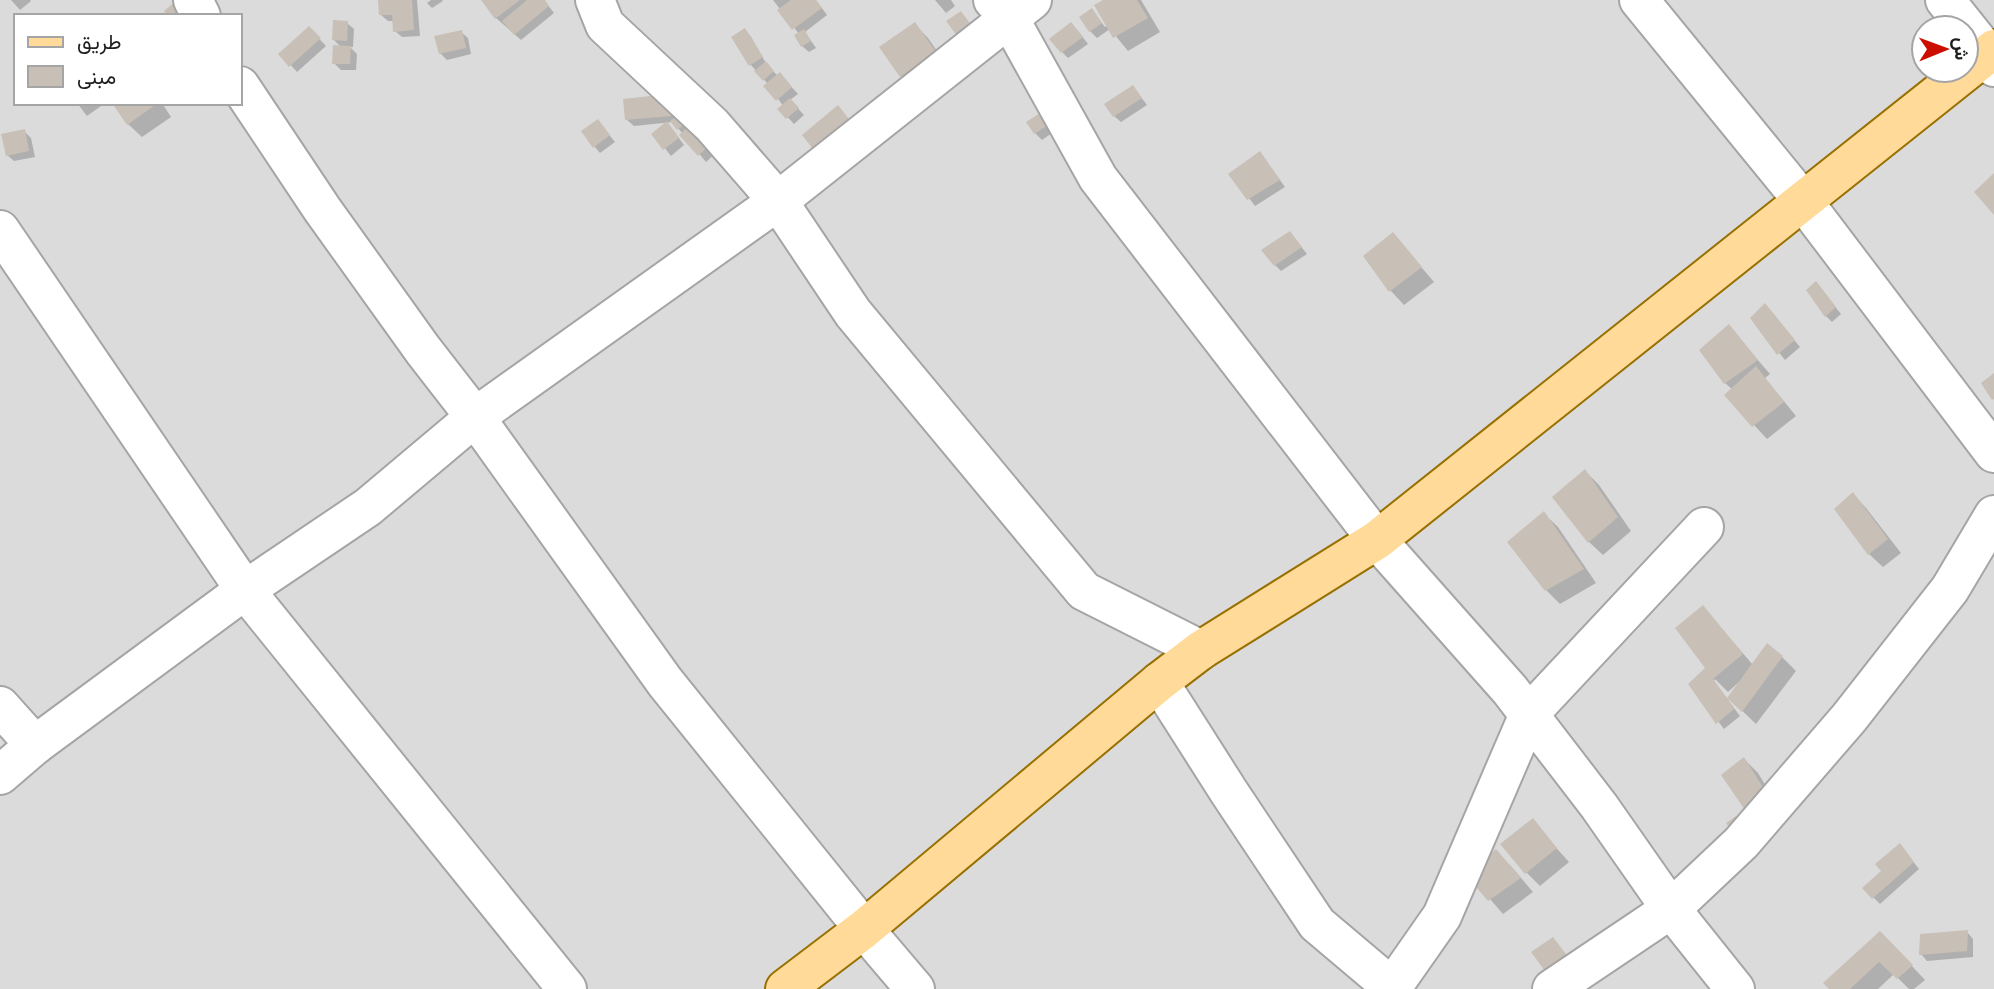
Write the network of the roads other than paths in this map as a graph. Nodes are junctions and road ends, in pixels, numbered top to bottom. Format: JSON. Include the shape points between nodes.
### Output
{"nodes":[{"id":1,"x":595,"y":0,"type":"edge"},
{"id":2,"x":1639,"y":0,"type":"edge"},
{"id":3,"x":1945,"y":0,"type":"edge"},
{"id":4,"x":1011,"y":6,"type":"edge"},
{"id":5,"x":1992,"y":57,"type":"edge"},
{"id":6,"x":242,"y":89,"type":"edge"},
{"id":7,"x":778,"y":201,"type":"junction"},
{"id":8,"x":1803,"y":201,"type":"junction"},
{"id":9,"x":0,"y":230,"type":"edge"},
{"id":10,"x":475,"y":417,"type":"junction"},
{"id":11,"x":1994,"y":453,"type":"edge"},
{"id":12,"x":1994,"y":514,"type":"edge"},
{"id":13,"x":1704,"y":527,"type":"dead end"},
{"id":14,"x":1377,"y":540,"type":"junction"},
{"id":15,"x":245,"y":590,"type":"junction"},
{"id":16,"x":1201,"y":650,"type":"junction"},
{"id":17,"x":1159,"y":682,"type":"junction"},
{"id":18,"x":0,"y":706,"type":"edge"},
{"id":19,"x":1528,"y":714,"type":"junction"},
{"id":20,"x":35,"y":745,"type":"junction"},
{"id":21,"x":0,"y":775,"type":"edge"},
{"id":22,"x":1671,"y":909,"type":"junction"},
{"id":23,"x":864,"y":929,"type":"junction"},
{"id":24,"x":1392,"y":988,"type":"edge"},
{"id":25,"x":567,"y":989,"type":"edge"},
{"id":26,"x":785,"y":989,"type":"edge"},
{"id":27,"x":915,"y":989,"type":"edge"},
{"id":28,"x":1552,"y":989,"type":"edge"},
{"id":29,"x":1735,"y":989,"type":"edge"}],
"edges":[{"from":1,"to":7,"type":"street","via":[[605,25],[712,125]]},
{"from":2,"to":8,"type":"street"},
{"from":3,"to":5,"type":"street"},
{"from":4,"to":7,"type":"street"},
{"from":4,"to":14,"type":"street","via":[[1098,178]]},
{"from":5,"to":8,"type":"main road"},
{"from":6,"to":10,"type":"street","via":[[423,350]]},
{"from":7,"to":10,"type":"street"},
{"from":7,"to":16,"type":"street","via":[[853,313],[1084,591]]},
{"from":8,"to":11,"type":"street"},
{"from":8,"to":14,"type":"main road"},
{"from":9,"to":15,"type":"street"},
{"from":10,"to":15,"type":"street","via":[[368,507]]},
{"from":10,"to":23,"type":"street","via":[[665,682]]},
{"from":12,"to":22,"type":"street","via":[[1950,589],[1849,718],[1741,843]]},
{"from":13,"to":19,"type":"street"},
{"from":14,"to":16,"type":"main road"},
{"from":14,"to":19,"type":"street"},
{"from":15,"to":20,"type":"street"},
{"from":15,"to":25,"type":"street"},
{"from":16,"to":17,"type":"main road"},
{"from":17,"to":23,"type":"main road"},
{"from":17,"to":24,"type":"street","via":[[1317,923]]},
{"from":18,"to":20,"type":"street"},
{"from":19,"to":22,"type":"street"},
{"from":19,"to":24,"type":"street","via":[[1443,916]]},
{"from":20,"to":21,"type":"street"},
{"from":22,"to":28,"type":"street"},
{"from":22,"to":29,"type":"street"},
{"from":23,"to":26,"type":"main road"},
{"from":23,"to":27,"type":"street"}]}
